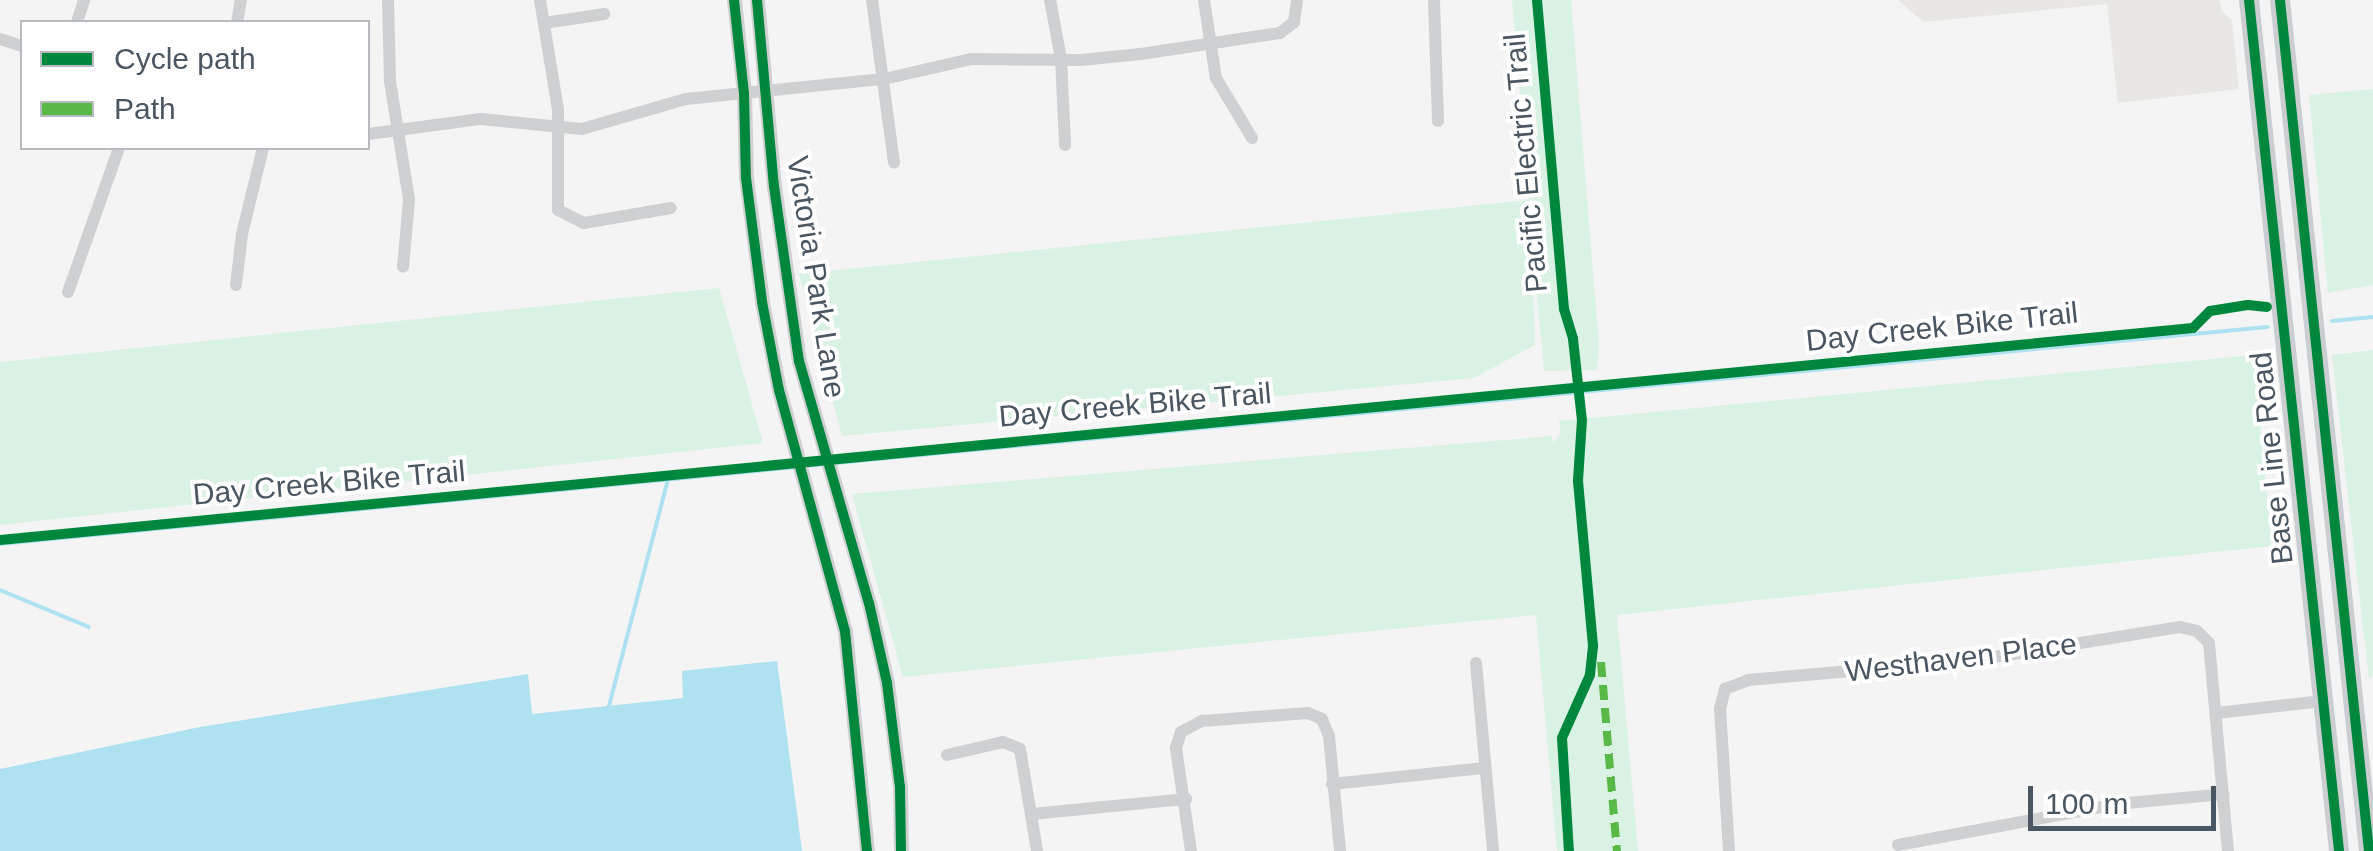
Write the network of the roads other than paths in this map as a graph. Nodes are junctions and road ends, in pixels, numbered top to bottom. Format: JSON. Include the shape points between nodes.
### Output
{"nodes":[{"id":1,"x":388,"y":0,"type":"edge"},
{"id":2,"x":540,"y":0,"type":"edge"},
{"id":3,"x":734,"y":0,"type":"edge"},
{"id":4,"x":758,"y":0,"type":"edge"},
{"id":5,"x":872,"y":0,"type":"edge"},
{"id":6,"x":1050,"y":0,"type":"edge"},
{"id":7,"x":1204,"y":0,"type":"edge"},
{"id":8,"x":1297,"y":0,"type":"edge"},
{"id":9,"x":1434,"y":0,"type":"edge"},
{"id":10,"x":2249,"y":0,"type":"edge"},
{"id":11,"x":2280,"y":0,"type":"edge"},
{"id":12,"x":604,"y":14,"type":"dead end"},
{"id":13,"x":544,"y":23,"type":"junction"},
{"id":14,"x":1208,"y":41,"type":"junction"},
{"id":15,"x":1062,"y":59,"type":"junction"},
{"id":16,"x":884,"y":79,"type":"junction"},
{"id":17,"x":766,"y":91,"type":"junction"},
{"id":18,"x":744,"y":93,"type":"junction"},
{"id":19,"x":1438,"y":121,"type":"dead end"},
{"id":20,"x":558,"y":126,"type":"junction"},
{"id":21,"x":398,"y":131,"type":"junction"},
{"id":22,"x":370,"y":134,"type":"edge"},
{"id":23,"x":1252,"y":138,"type":"dead end"},
{"id":24,"x":1065,"y":145,"type":"dead end"},
{"id":25,"x":118,"y":150,"type":"edge"},
{"id":26,"x":263,"y":150,"type":"edge"},
{"id":27,"x":894,"y":164,"type":"dead end"},
{"id":28,"x":671,"y":208,"type":"dead end"},
{"id":29,"x":402,"y":266,"type":"dead end"},
{"id":30,"x":236,"y":285,"type":"dead end"},
{"id":31,"x":68,"y":292,"type":"dead end"},
{"id":32,"x":1476,"y":663,"type":"dead end"},
{"id":33,"x":2323,"y":702,"type":"junction"},
{"id":34,"x":2216,"y":713,"type":"junction"},
{"id":35,"x":947,"y":755,"type":"dead end"},
{"id":36,"x":1485,"y":768,"type":"junction"},
{"id":37,"x":1332,"y":784,"type":"junction"},
{"id":38,"x":2224,"y":794,"type":"junction"},
{"id":39,"x":1186,"y":799,"type":"junction"},
{"id":40,"x":1032,"y":814,"type":"junction"},
{"id":41,"x":1898,"y":845,"type":"dead end"},
{"id":42,"x":867,"y":851,"type":"edge"},
{"id":43,"x":900,"y":851,"type":"edge"},
{"id":44,"x":1037,"y":851,"type":"edge"},
{"id":45,"x":1191,"y":851,"type":"edge"},
{"id":46,"x":1340,"y":851,"type":"edge"},
{"id":47,"x":1492,"y":851,"type":"edge"},
{"id":48,"x":1729,"y":851,"type":"edge"},
{"id":49,"x":2228,"y":851,"type":"edge"},
{"id":50,"x":2339,"y":851,"type":"edge"},
{"id":51,"x":2368,"y":851,"type":"edge"}],
"edges":[{"from":1,"to":21,"type":"street"},
{"from":2,"to":13,"type":"street"},
{"from":3,"to":18,"type":"street","name":"Victoria Park Lane"},
{"from":4,"to":17,"type":"street","name":"Victoria Park Lane"},
{"from":5,"to":16,"type":"street"},
{"from":6,"to":15,"type":"street"},
{"from":7,"to":14,"type":"street"},
{"from":8,"to":14,"type":"street","via":[[1288,28]]},
{"from":9,"to":19,"type":"street"},
{"from":10,"to":33,"type":"main road","name":"Base Line Road"},
{"from":11,"to":51,"type":"main road","name":"Base Line Road"},
{"from":12,"to":13,"type":"street"},
{"from":13,"to":20,"type":"street"},
{"from":14,"to":15,"type":"street","via":[[1113,58]]},
{"from":14,"to":23,"type":"street","via":[[1216,78]]},
{"from":15,"to":16,"type":"street","via":[[971,59]]},
{"from":15,"to":24,"type":"street"},
{"from":16,"to":17,"type":"street"},
{"from":16,"to":27,"type":"street"},
{"from":17,"to":18,"type":"street"},
{"from":17,"to":43,"type":"street","name":"Victoria Park Lane","via":[[789,300],[817,434],[887,682]]},
{"from":18,"to":20,"type":"street","via":[[664,104],[598,126]]},
{"from":18,"to":42,"type":"street","name":"Victoria Park Lane","via":[[746,178],[762,302],[848,648]]},
{"from":20,"to":21,"type":"street","via":[[481,119]]},
{"from":20,"to":28,"type":"street","via":[[556,198],[568,218],[584,223]]},
{"from":21,"to":22,"type":"street"},
{"from":21,"to":29,"type":"street","via":[[409,200]]},
{"from":25,"to":31,"type":"street"},
{"from":26,"to":30,"type":"street"},
{"from":32,"to":36,"type":"street"},
{"from":33,"to":34,"type":"street"},
{"from":33,"to":50,"type":"main road","name":"Base Line Road"},
{"from":34,"to":38,"type":"street"},
{"from":34,"to":48,"type":"street","name":"Westhaven Place","via":[[2209,643],[2198,631],[2180,627],[1976,660],[1748,680],[1725,690],[1720,709]]},
{"from":35,"to":40,"type":"street","via":[[1003,742],[1020,750]]},
{"from":36,"to":37,"type":"street"},
{"from":36,"to":47,"type":"street"},
{"from":37,"to":39,"type":"street","via":[[1322,718],[1308,712],[1202,721],[1181,732],[1176,748]]},
{"from":37,"to":46,"type":"street"},
{"from":38,"to":41,"type":"street","via":[[2117,804]]},
{"from":38,"to":49,"type":"street"},
{"from":39,"to":40,"type":"street"},
{"from":39,"to":45,"type":"street"},
{"from":40,"to":44,"type":"street"}]}
